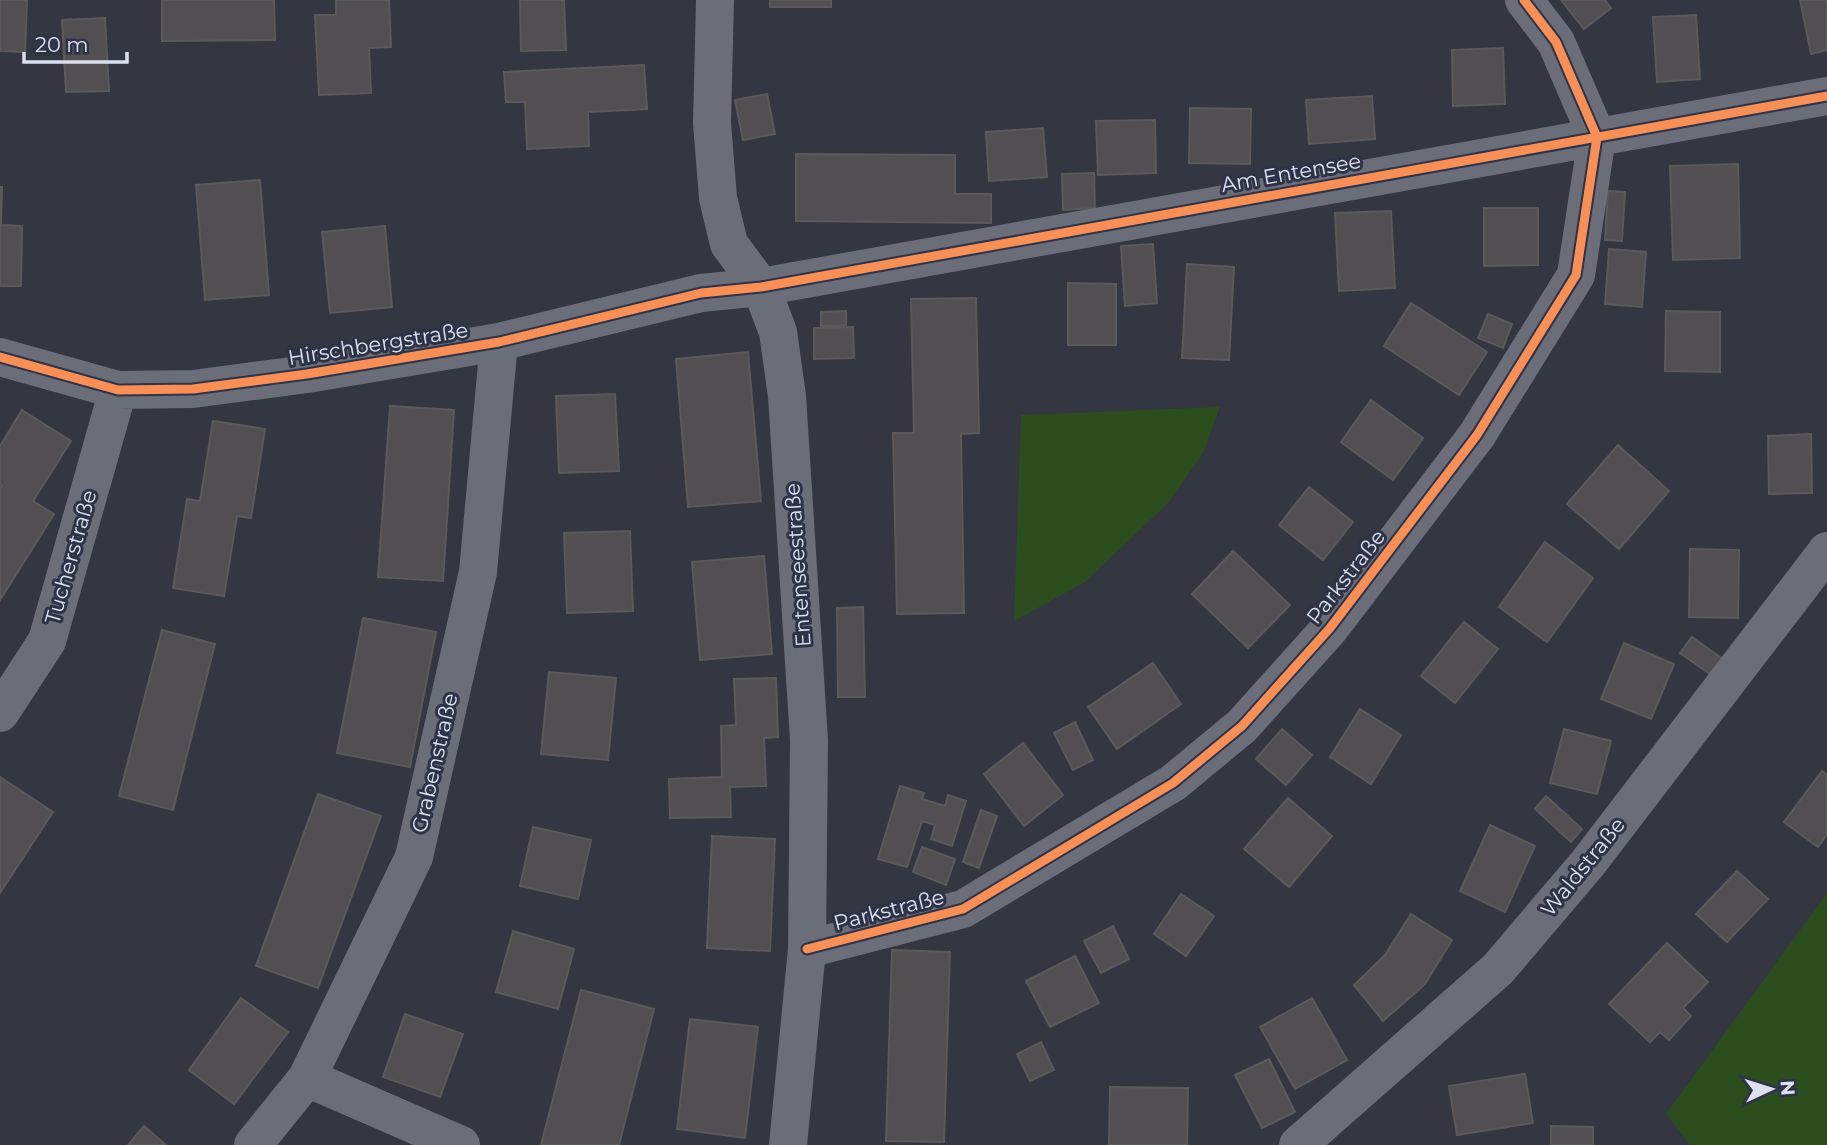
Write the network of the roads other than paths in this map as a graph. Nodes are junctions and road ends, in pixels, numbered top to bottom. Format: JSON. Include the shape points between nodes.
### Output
{"nodes":[{"id":1,"x":715,"y":0,"type":"edge"},
{"id":2,"x":1524,"y":0,"type":"edge"},
{"id":3,"x":1827,"y":96,"type":"edge"},
{"id":4,"x":1597,"y":137,"type":"junction"},
{"id":5,"x":761,"y":287,"type":"junction"},
{"id":6,"x":499,"y":342,"type":"junction"},
{"id":7,"x":0,"y":357,"type":"edge"},
{"id":8,"x":118,"y":390,"type":"junction"},
{"id":9,"x":1827,"y":551,"type":"edge"},
{"id":10,"x":0,"y":713,"type":"edge"},
{"id":11,"x":807,"y":949,"type":"junction"},
{"id":12,"x":307,"y":1078,"type":"junction"},
{"id":13,"x":253,"y":1145,"type":"edge"},
{"id":14,"x":461,"y":1145,"type":"edge"},
{"id":15,"x":788,"y":1145,"type":"edge"},
{"id":16,"x":1298,"y":1145,"type":"edge"}],
"edges":[{"from":1,"to":5,"type":"street","name":"Entenseestraße","via":[[712,123],[718,198],[729,244]]},
{"from":2,"to":4,"type":"street","via":[[1556,42]]},
{"from":3,"to":4,"type":"street","name":"Am Entensee"},
{"from":4,"to":5,"type":"street","name":"Am Entensee"},
{"from":4,"to":11,"type":"street","name":"Parkstraße","via":[[1576,275],[1477,435],[1330,628],[1242,726],[1173,782],[963,909]]},
{"from":5,"to":6,"type":"street","name":"Hirschbergstraße","via":[[701,293]]},
{"from":5,"to":11,"type":"street","name":"Entenseestraße","via":[[778,332],[787,396],[809,740]]},
{"from":6,"to":8,"type":"street","name":"Hirschbergstraße","via":[[294,376],[193,388]]},
{"from":6,"to":12,"type":"street","name":"Grabenstraße","via":[[478,572],[414,857]]},
{"from":7,"to":8,"type":"street","name":"Hirschbergstraße"},
{"from":8,"to":10,"type":"street","name":"Tucherstraße","via":[[47,642]]},
{"from":9,"to":16,"type":"street","name":"Waldstraße","via":[[1588,863],[1498,969]]},
{"from":11,"to":15,"type":"street","name":"Entenseestraße"},
{"from":12,"to":13,"type":"street","name":"Grabenstraße"},
{"from":12,"to":14,"type":"street"}]}
